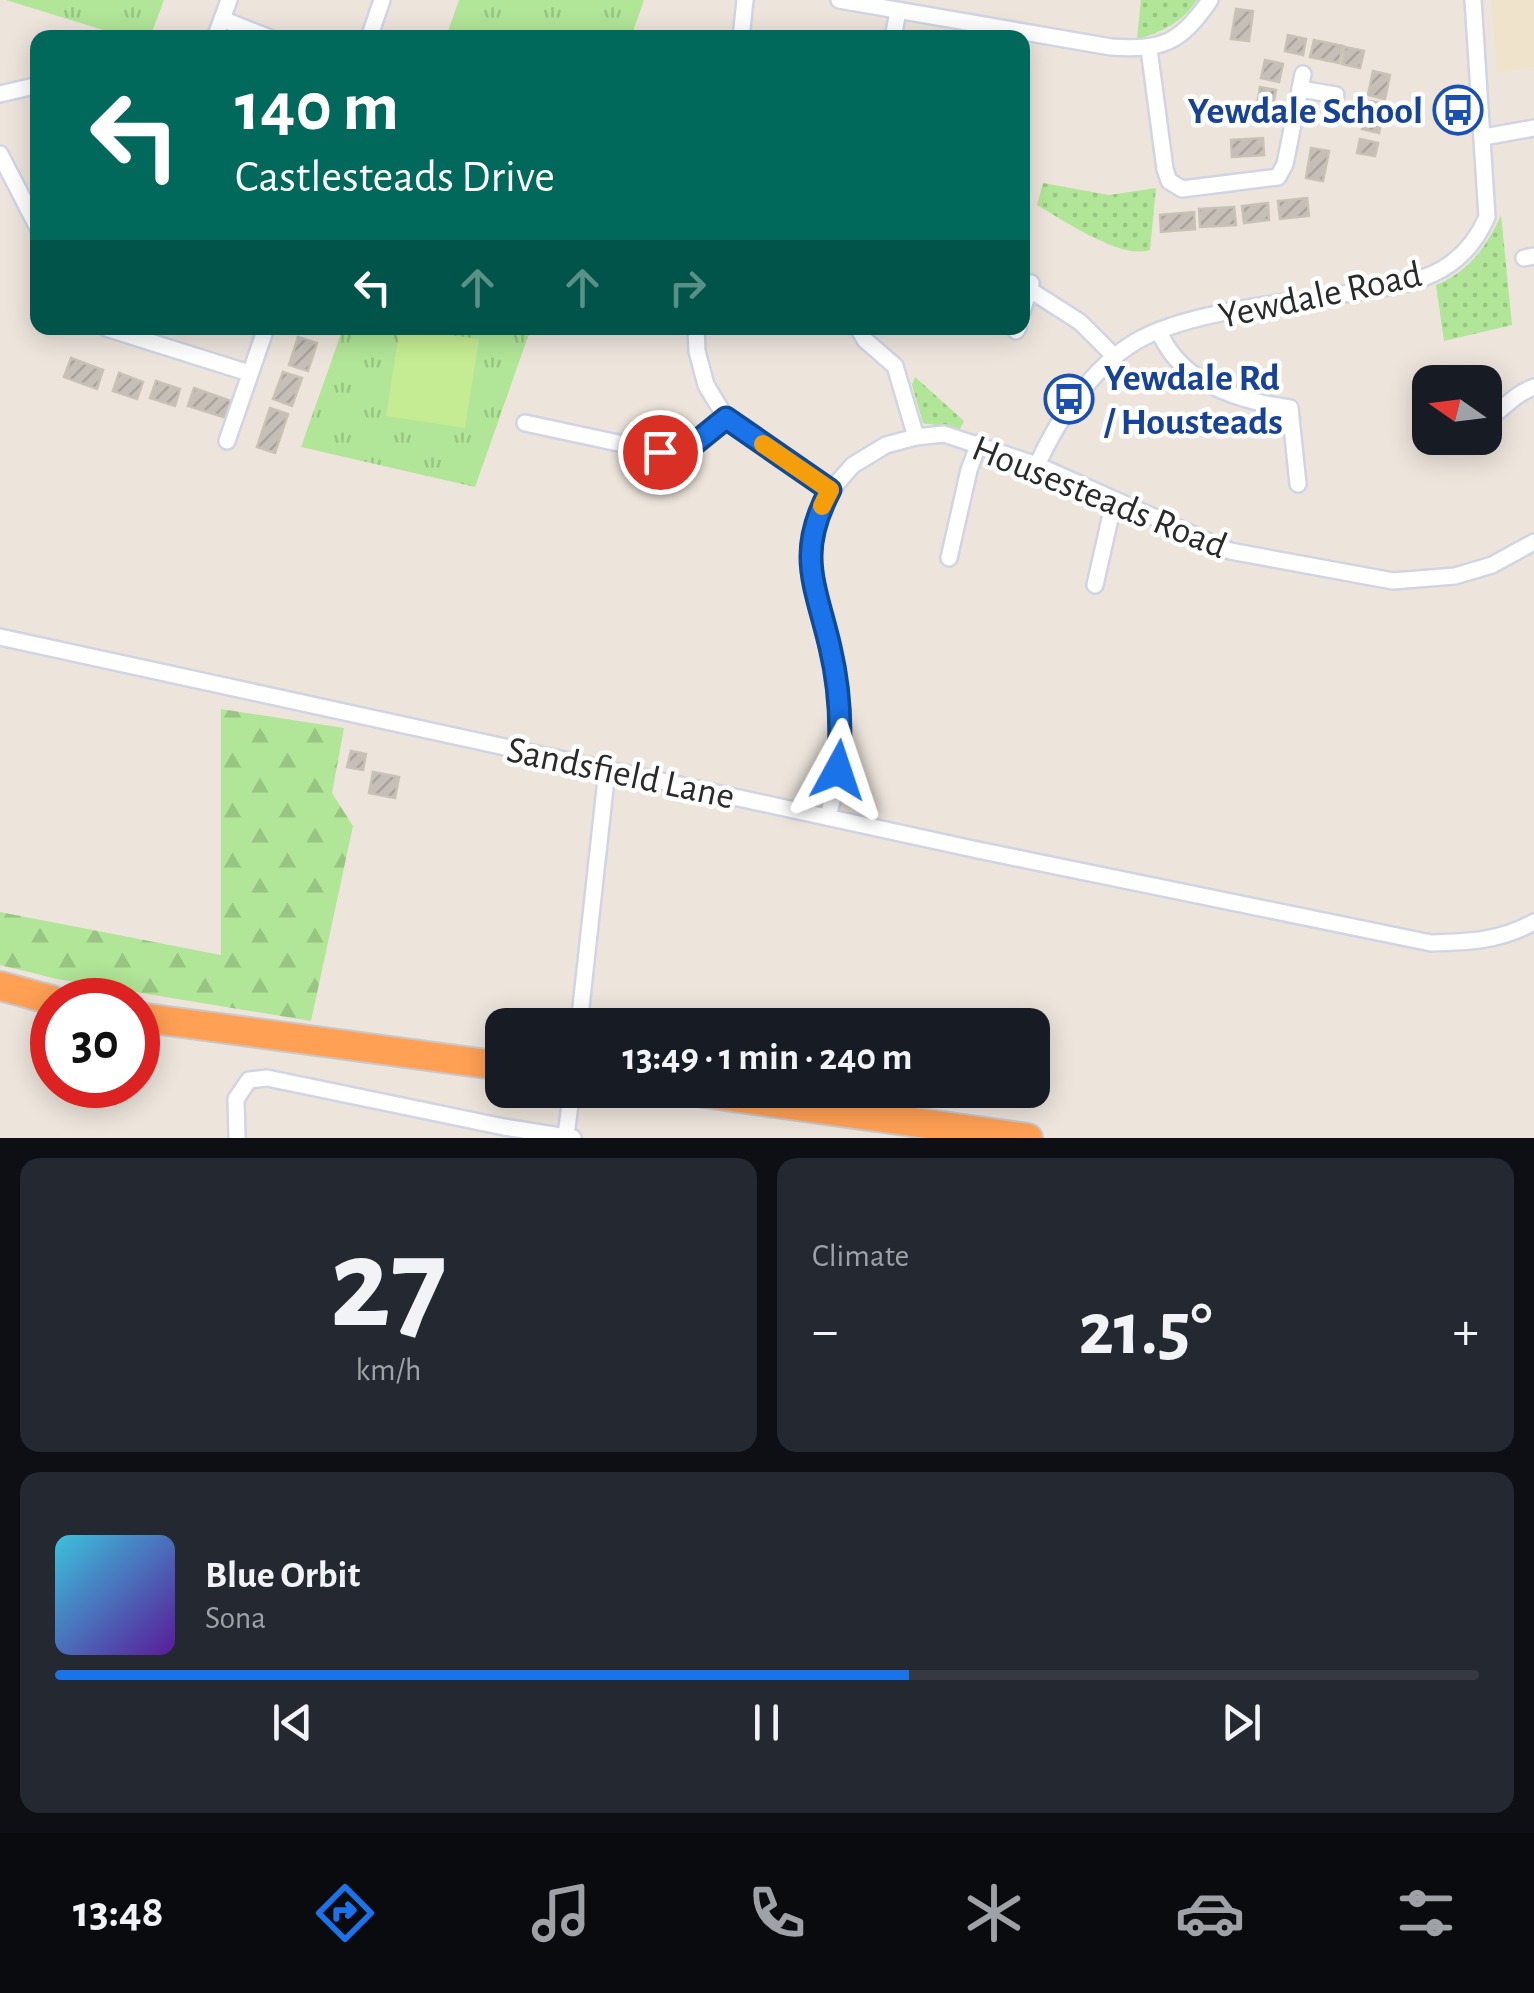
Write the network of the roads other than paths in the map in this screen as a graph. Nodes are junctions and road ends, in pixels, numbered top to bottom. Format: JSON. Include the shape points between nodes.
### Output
{"nodes":[{"id":1,"x":230,"y":0,"type":"edge"},
{"id":2,"x":382,"y":0,"type":"edge"},
{"id":3,"x":745,"y":0,"type":"edge"},
{"id":4,"x":839,"y":0,"type":"edge"},
{"id":5,"x":1210,"y":0,"type":"edge"},
{"id":6,"x":1473,"y":0,"type":"edge"},
{"id":7,"x":930,"y":8,"type":"edge"},
{"id":8,"x":898,"y":10,"type":"junction"},
{"id":9,"x":222,"y":20,"type":"junction"},
{"id":10,"x":218,"y":30,"type":"edge"},
{"id":11,"x":249,"y":30,"type":"edge"},
{"id":12,"x":372,"y":30,"type":"edge"},
{"id":13,"x":742,"y":30,"type":"edge"},
{"id":14,"x":894,"y":30,"type":"edge"},
{"id":15,"x":1149,"y":49,"type":"junction"},
{"id":16,"x":30,"y":86,"type":"edge"},
{"id":17,"x":0,"y":94,"type":"edge"},
{"id":18,"x":1336,"y":95,"type":"dead end"},
{"id":19,"x":1534,"y":128,"type":"edge"},
{"id":20,"x":1484,"y":137,"type":"junction"},
{"id":21,"x":0,"y":154,"type":"edge"},
{"id":22,"x":30,"y":212,"type":"edge"},
{"id":23,"x":1030,"y":287,"type":"edge"},
{"id":24,"x":1160,"y":331,"type":"junction"},
{"id":25,"x":128,"y":335,"type":"edge"},
{"id":26,"x":263,"y":335,"type":"edge"},
{"id":27,"x":696,"y":335,"type":"edge"},
{"id":28,"x":862,"y":335,"type":"edge"},
{"id":29,"x":1114,"y":356,"type":"junction"},
{"id":30,"x":249,"y":373,"type":"junction"},
{"id":31,"x":1534,"y":387,"type":"edge"},
{"id":32,"x":1502,"y":409,"type":"edge"},
{"id":33,"x":726,"y":418,"type":"junction"},
{"id":34,"x":526,"y":423,"type":"dead end"},
{"id":35,"x":916,"y":436,"type":"junction"},
{"id":36,"x":227,"y":441,"type":"dead end"},
{"id":37,"x":979,"y":444,"type":"junction"},
{"id":38,"x":1036,"y":465,"type":"junction"},
{"id":39,"x":1298,"y":484,"type":"dead end"},
{"id":40,"x":830,"y":490,"type":"junction"},
{"id":41,"x":1114,"y":500,"type":"junction"},
{"id":42,"x":1534,"y":542,"type":"edge"},
{"id":43,"x":949,"y":558,"type":"dead end"},
{"id":44,"x":1095,"y":585,"type":"dead end"},
{"id":45,"x":0,"y":637,"type":"edge"},
{"id":46,"x":608,"y":770,"type":"junction"},
{"id":47,"x":828,"y":817,"type":"junction"},
{"id":48,"x":1534,"y":922,"type":"edge"},
{"id":49,"x":0,"y":986,"type":"edge"},
{"id":50,"x":30,"y":994,"type":"edge"},
{"id":51,"x":581,"y":1008,"type":"edge"},
{"id":52,"x":160,"y":1020,"type":"edge"},
{"id":53,"x":485,"y":1064,"type":"edge"},
{"id":54,"x":570,"y":1108,"type":"edge"},
{"id":55,"x":812,"y":1108,"type":"edge"},
{"id":56,"x":570,"y":1136,"type":"edge"},
{"id":57,"x":237,"y":1138,"type":"edge"},
{"id":58,"x":1028,"y":1138,"type":"edge"}],
"edges":[{"from":1,"to":9,"type":"street"},
{"from":2,"to":12,"type":"street"},
{"from":3,"to":13,"type":"street"},
{"from":4,"to":8,"type":"street"},
{"from":5,"to":15,"type":"street","via":[[1183,32]]},
{"from":6,"to":20,"type":"street","name":"Yewdale Road"},
{"from":7,"to":8,"type":"street"},
{"from":7,"to":15,"type":"street"},
{"from":8,"to":14,"type":"street"},
{"from":9,"to":10,"type":"street"},
{"from":9,"to":11,"type":"street"},
{"from":15,"to":18,"type":"street","via":[[1165,169],[1169,181],[1182,188],[1278,177],[1302,81]]},
{"from":16,"to":17,"type":"street"},
{"from":19,"to":20,"type":"street"},
{"from":20,"to":24,"type":"street","name":"Yewdale Road","via":[[1487,217],[1450,264],[1411,283],[1196,319]]},
{"from":21,"to":22,"type":"street"},
{"from":23,"to":29,"type":"street"},
{"from":24,"to":29,"type":"street","name":"Yewdale Road"},
{"from":24,"to":39,"type":"street","via":[[1178,364],[1201,379],[1246,402],[1290,408]]},
{"from":25,"to":30,"type":"street"},
{"from":26,"to":30,"type":"street"},
{"from":27,"to":33,"type":"street","via":[[706,385]]},
{"from":28,"to":35,"type":"street","via":[[896,369]]},
{"from":29,"to":38,"type":"street","name":"Yewdale Road","via":[[1070,407]]},
{"from":30,"to":36,"type":"street"},
{"from":31,"to":32,"type":"street"},
{"from":33,"to":34,"type":"street","via":[[689,448],[660,452]]},
{"from":33,"to":40,"type":"street"},
{"from":35,"to":37,"type":"street","name":"Housesteads Road","via":[[944,434]]},
{"from":35,"to":40,"type":"street","name":"Housesteads Road","via":[[853,465]]},
{"from":37,"to":38,"type":"street","name":"Housesteads Road"},
{"from":37,"to":43,"type":"street"},
{"from":38,"to":41,"type":"street","name":"Housesteads Road"},
{"from":40,"to":47,"type":"street","name":"Housesteads Road","via":[[818,512],[809,563],[842,719]]},
{"from":41,"to":42,"type":"street","name":"Housesteads Road","via":[[1230,551],[1393,581],[1455,576]]},
{"from":41,"to":44,"type":"street"},
{"from":45,"to":46,"type":"street","name":"Sandsfield Lane"},
{"from":46,"to":47,"type":"street","name":"Sandsfield Lane"},
{"from":46,"to":51,"type":"street"},
{"from":47,"to":48,"type":"street","name":"Sandsfield Lane","via":[[1431,943],[1486,941]]},
{"from":49,"to":50,"type":"highway"},
{"from":52,"to":53,"type":"highway"},
{"from":54,"to":56,"type":"street"},
{"from":55,"to":58,"type":"highway"},
{"from":56,"to":57,"type":"street","via":[[268,1078],[249,1080],[236,1099]]}]}
